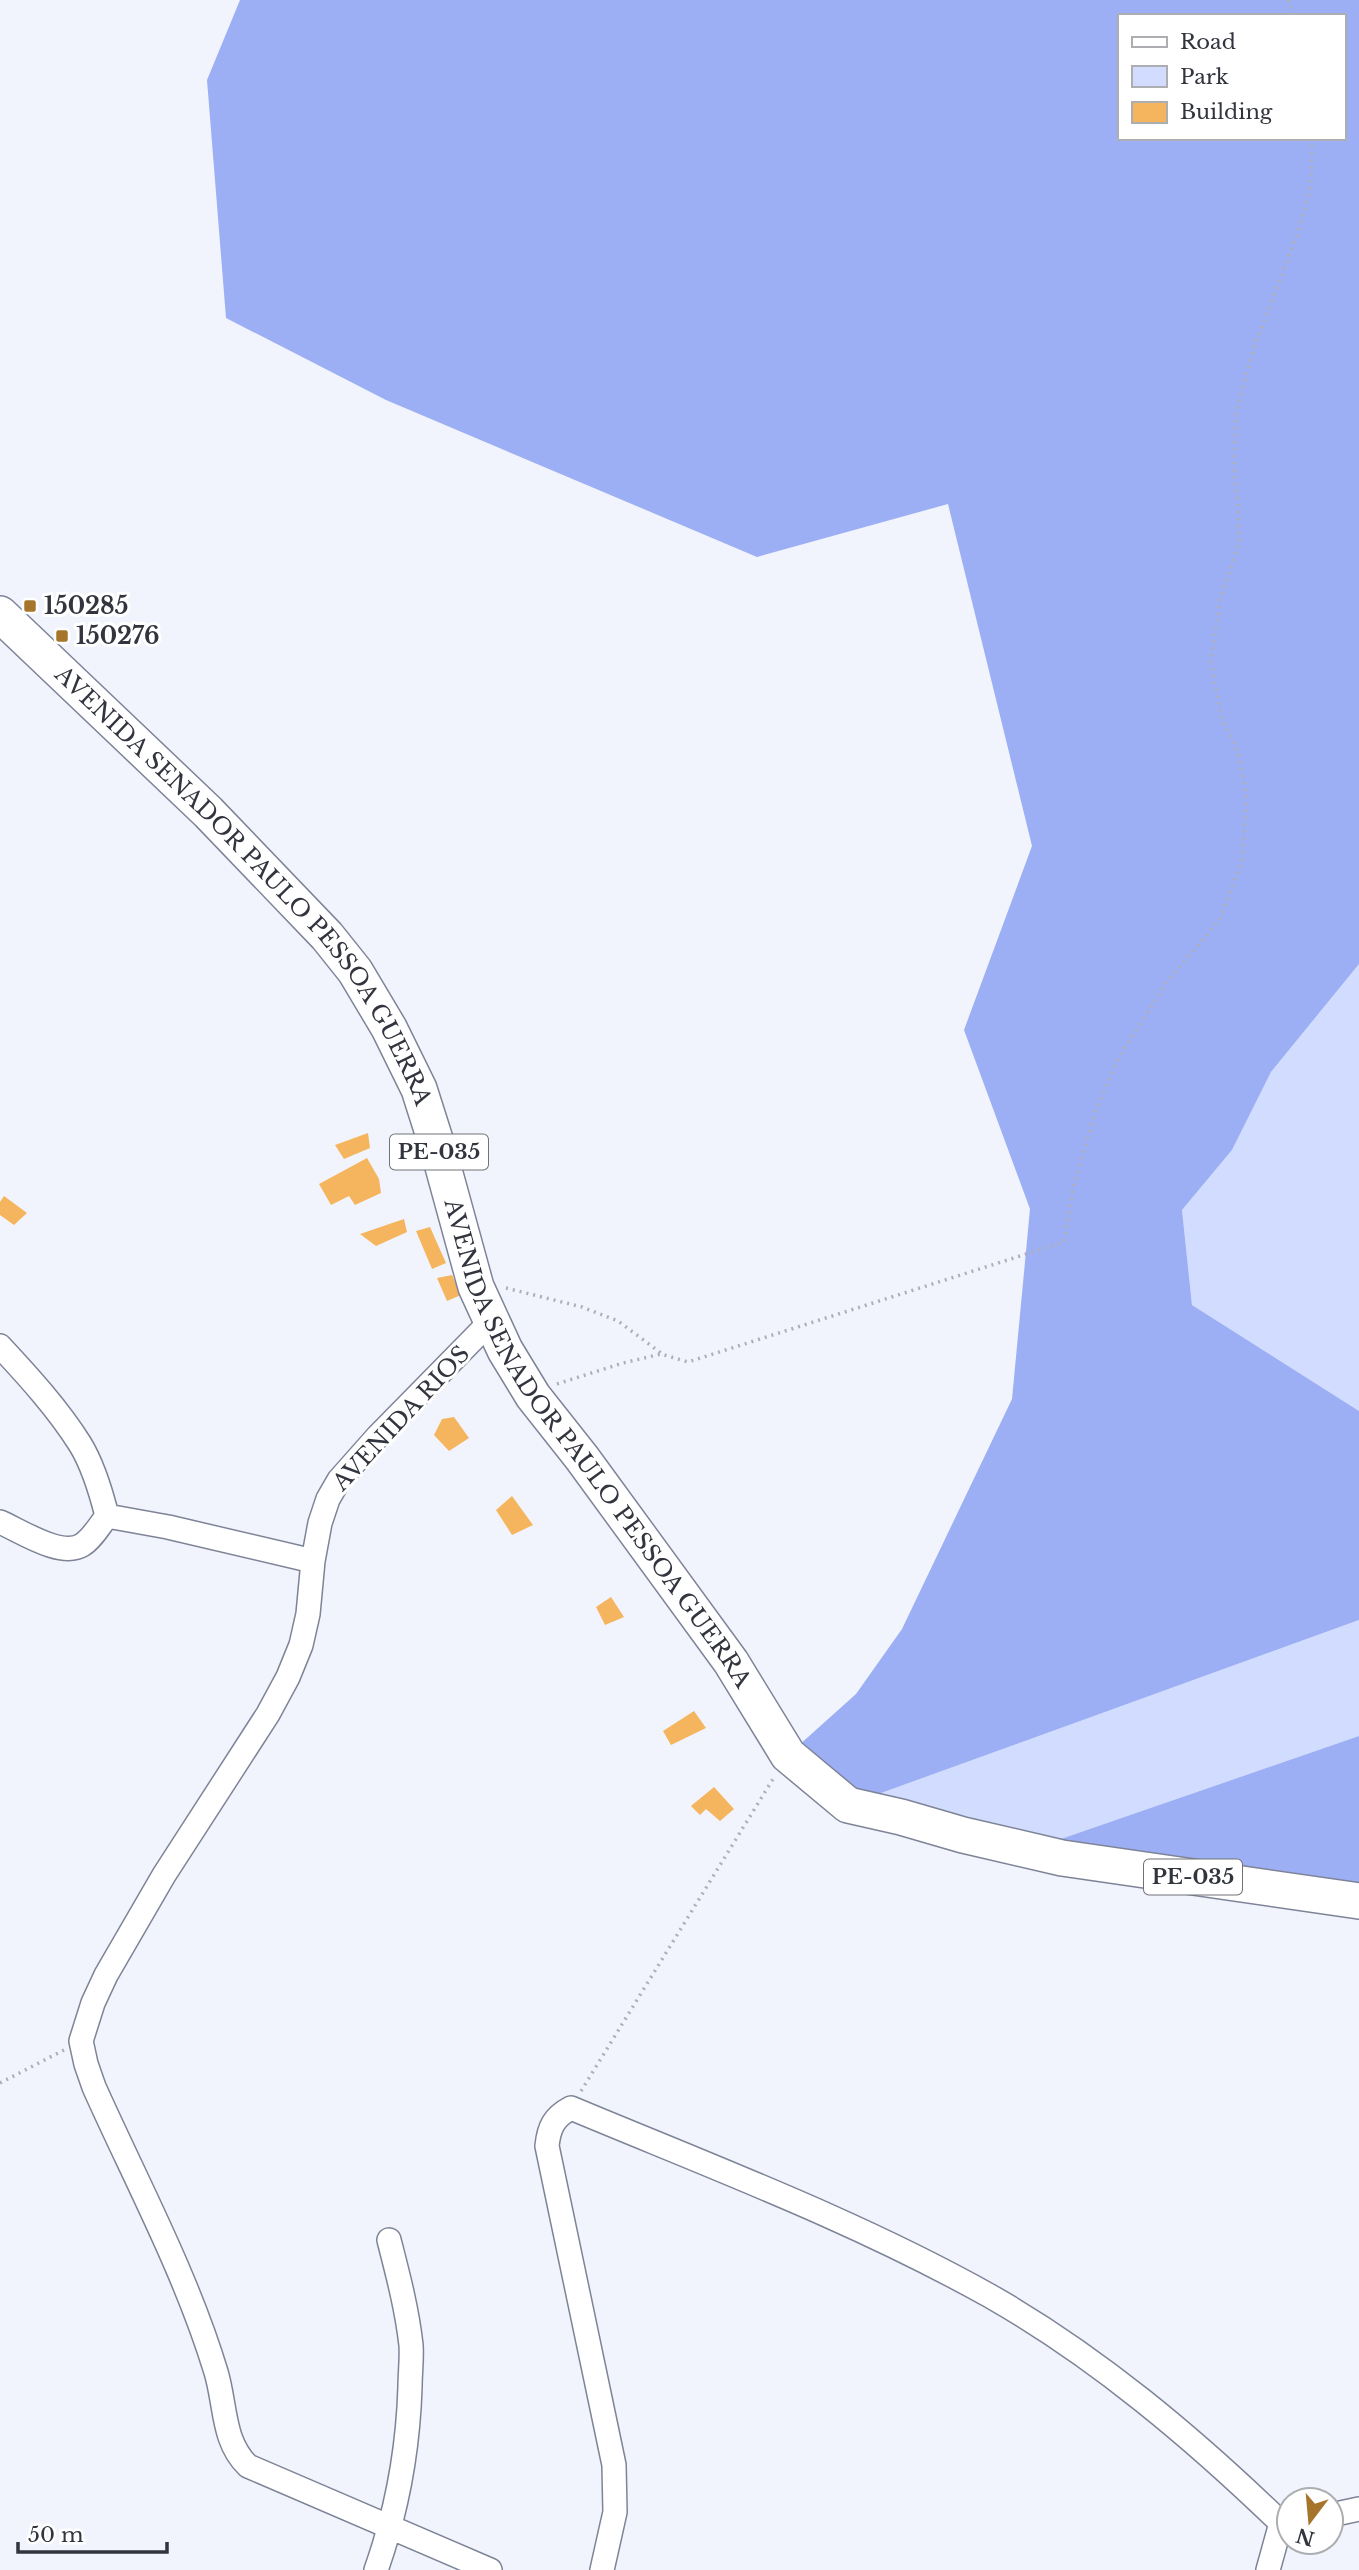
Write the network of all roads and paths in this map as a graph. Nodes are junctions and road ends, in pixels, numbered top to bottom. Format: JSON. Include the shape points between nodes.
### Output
{"nodes":[{"id":1,"x":1312,"y":140,"type":"edge"},
{"id":2,"x":0,"y":614,"type":"edge"},
{"id":3,"x":476,"y":1287,"type":"junction"},
{"id":4,"x":490,"y":1322,"type":"junction"},
{"id":5,"x":0,"y":1346,"type":"edge"},
{"id":6,"x":661,"y":1353,"type":"junction"},
{"id":7,"x":533,"y":1396,"type":"junction"},
{"id":8,"x":107,"y":1516,"type":"junction"},
{"id":9,"x":0,"y":1522,"type":"edge"},
{"id":10,"x":313,"y":1561,"type":"junction"},
{"id":11,"x":788,"y":1755,"type":"junction"},
{"id":12,"x":1359,"y":1900,"type":"edge"},
{"id":13,"x":81,"y":2041,"type":"junction"},
{"id":14,"x":0,"y":2083,"type":"edge"},
{"id":15,"x":571,"y":2108,"type":"junction"},
{"id":16,"x":389,"y":2240,"type":"dead end"},
{"id":17,"x":1275,"y":2513,"type":"edge"},
{"id":18,"x":391,"y":2527,"type":"junction"},
{"id":19,"x":1275,"y":2550,"type":"edge"},
{"id":20,"x":376,"y":2570,"type":"edge"},
{"id":21,"x":490,"y":2570,"type":"edge"},
{"id":22,"x":602,"y":2570,"type":"edge"},
{"id":23,"x":1268,"y":2570,"type":"edge"}],
"edges":[{"from":1,"to":6,"type":"path","via":[[1311,187],[1253,350],[1236,414],[1239,544],[1220,600],[1211,662],[1221,716],[1238,752],[1247,798],[1242,860],[1220,919],[1169,979],[1120,1055],[1095,1112],[1073,1189],[1064,1242],[688,1362]]},
{"from":2,"to":3,"type":"main road","name":"AVENIDA SENADOR PAULO PESSOA GUERRA","number":"PE-035","via":[[208,812],[355,971],[419,1089]]},
{"from":3,"to":4,"type":"main road","name":"AVENIDA SENADOR PAULO PESSOA GUERRA","number":"PE-035"},
{"from":3,"to":6,"type":"path","via":[[507,1288],[582,1307],[618,1321]]},
{"from":4,"to":7,"type":"main road","name":"AVENIDA SENADOR PAULO PESSOA GUERRA","number":"PE-035"},
{"from":4,"to":10,"type":"street","name":"AVENIDA RIOS","via":[[339,1480],[320,1523]]},
{"from":5,"to":8,"type":"street","via":[[81,1445]]},
{"from":6,"to":7,"type":"path","via":[[552,1385]]},
{"from":7,"to":11,"type":"main road","name":"AVENIDA SENADOR PAULO PESSOA GUERRA","number":"PE-035","via":[[731,1662]]},
{"from":8,"to":9,"type":"street","via":[[82,1545],[68,1549]]},
{"from":8,"to":10,"type":"street"},
{"from":10,"to":13,"type":"street","name":"AVENIDA RIOS","via":[[308,1614],[288,1676],[106,1975]]},
{"from":11,"to":12,"type":"main road","name":"PE-035","number":"PE-035","via":[[848,1805],[964,1835],[1062,1858]]},
{"from":11,"to":15,"type":"path"},
{"from":13,"to":14,"type":"path"},
{"from":13,"to":18,"type":"street","via":[[94,2087],[181,2278],[216,2372],[237,2456],[248,2466]]},
{"from":15,"to":17,"type":"street","via":[[819,2212],[992,2297],[1077,2351]]},
{"from":15,"to":22,"type":"street","via":[[551,2125],[547,2146],[614,2465],[615,2512]]},
{"from":16,"to":18,"type":"street","via":[[411,2348],[404,2467]]},
{"from":18,"to":20,"type":"street"},
{"from":18,"to":21,"type":"street"},
{"from":19,"to":23,"type":"street"}]}
